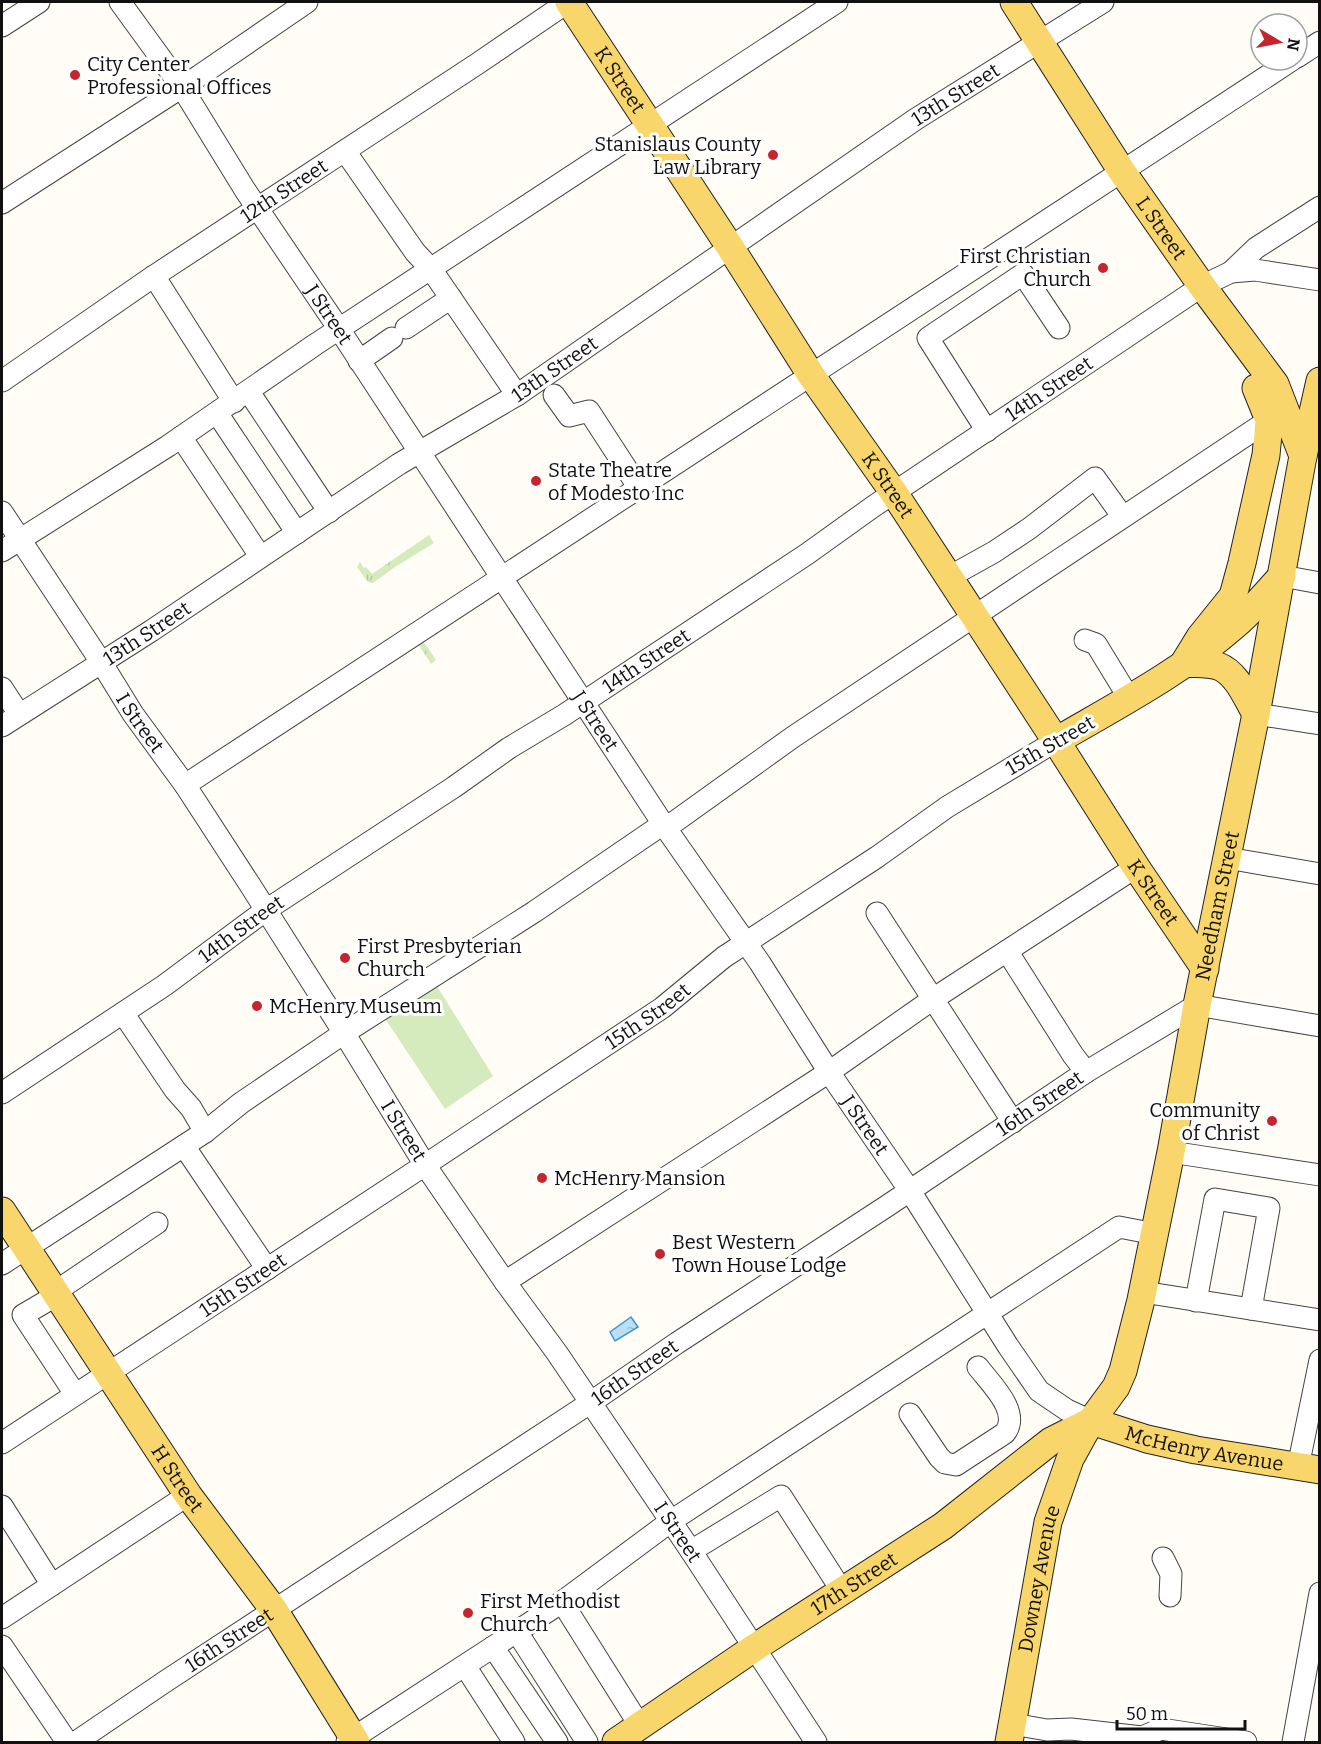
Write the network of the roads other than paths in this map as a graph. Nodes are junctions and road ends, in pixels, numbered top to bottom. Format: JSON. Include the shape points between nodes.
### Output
{"nodes":[{"id":1,"x":39,"y":2,"type":"edge"},
{"id":2,"x":120,"y":2,"type":"edge"},
{"id":3,"x":307,"y":2,"type":"edge"},
{"id":4,"x":569,"y":2,"type":"edge"},
{"id":5,"x":837,"y":2,"type":"edge"},
{"id":6,"x":1014,"y":2,"type":"edge"},
{"id":7,"x":1103,"y":2,"type":"edge"},
{"id":8,"x":2,"y":26,"type":"edge"},
{"id":9,"x":1040,"y":41,"type":"junction"},
{"id":10,"x":1273,"y":72,"type":"edge"},
{"id":11,"x":181,"y":86,"type":"junction"},
{"id":12,"x":649,"y":125,"type":"junction"},
{"id":13,"x":345,"y":151,"type":"junction"},
{"id":14,"x":1121,"y":170,"type":"junction"},
{"id":15,"x":2,"y":203,"type":"edge"},
{"id":16,"x":1320,"y":207,"type":"edge"},
{"id":17,"x":258,"y":208,"type":"junction"},
{"id":18,"x":730,"y":247,"type":"junction"},
{"id":19,"x":431,"y":268,"type":"junction"},
{"id":20,"x":1231,"y":272,"type":"junction"},
{"id":21,"x":154,"y":276,"type":"junction"},
{"id":22,"x":1320,"y":280,"type":"edge"},
{"id":23,"x":1202,"y":286,"type":"junction"},
{"id":24,"x":451,"y":297,"type":"junction"},
{"id":25,"x":1059,"y":328,"type":"dead end"},
{"id":26,"x":339,"y":329,"type":"junction"},
{"id":27,"x":1249,"y":348,"type":"junction"},
{"id":28,"x":358,"y":361,"type":"junction"},
{"id":29,"x":811,"y":375,"type":"junction"},
{"id":30,"x":2,"y":381,"type":"edge"},
{"id":31,"x":1320,"y":381,"type":"edge"},
{"id":32,"x":516,"y":395,"type":"junction"},
{"id":33,"x":554,"y":395,"type":"dead end"},
{"id":34,"x":233,"y":402,"type":"junction"},
{"id":35,"x":1269,"y":420,"type":"junction"},
{"id":36,"x":987,"y":431,"type":"junction"},
{"id":37,"x":181,"y":437,"type":"junction"},
{"id":38,"x":420,"y":453,"type":"junction"},
{"id":39,"x":1303,"y":456,"type":"junction"},
{"id":40,"x":639,"y":488,"type":"junction"},
{"id":41,"x":894,"y":493,"type":"junction"},
{"id":42,"x":2,"y":512,"type":"edge"},
{"id":43,"x":329,"y":512,"type":"junction"},
{"id":44,"x":1123,"y":517,"type":"junction"},
{"id":45,"x":297,"y":533,"type":"junction"},
{"id":46,"x":20,"y":539,"type":"junction"},
{"id":47,"x":2,"y":551,"type":"edge"},
{"id":48,"x":260,"y":556,"type":"junction"},
{"id":49,"x":1282,"y":576,"type":"junction"},
{"id":50,"x":949,"y":577,"type":"junction"},
{"id":51,"x":503,"y":578,"type":"junction"},
{"id":52,"x":1320,"y":583,"type":"edge"},
{"id":53,"x":974,"y":615,"type":"junction"},
{"id":54,"x":1085,"y":640,"type":"dead end"},
{"id":55,"x":100,"y":662,"type":"junction"},
{"id":56,"x":1184,"y":663,"type":"junction"},
{"id":57,"x":2,"y":688,"type":"edge"},
{"id":58,"x":1129,"y":698,"type":"junction"},
{"id":59,"x":584,"y":702,"type":"junction"},
{"id":60,"x":1256,"y":714,"type":"junction"},
{"id":61,"x":10,"y":720,"type":"edge"},
{"id":62,"x":1320,"y":724,"type":"edge"},
{"id":63,"x":1056,"y":741,"type":"junction"},
{"id":64,"x":185,"y":785,"type":"junction"},
{"id":65,"x":665,"y":826,"type":"junction"},
{"id":66,"x":1227,"y":858,"type":"junction"},
{"id":67,"x":1136,"y":867,"type":"junction"},
{"id":68,"x":1320,"y":874,"type":"edge"},
{"id":69,"x":266,"y":910,"type":"junction"},
{"id":70,"x":877,"y":913,"type":"dead end"},
{"id":71,"x":746,"y":944,"type":"junction"},
{"id":72,"x":1007,"y":951,"type":"junction"},
{"id":73,"x":1205,"y":969,"type":"junction"},
{"id":74,"x":933,"y":999,"type":"junction"},
{"id":75,"x":1197,"y":1005,"type":"junction"},
{"id":76,"x":123,"y":1013,"type":"junction"},
{"id":77,"x":1320,"y":1026,"type":"edge"},
{"id":78,"x":345,"y":1033,"type":"junction"},
{"id":79,"x":829,"y":1072,"type":"junction"},
{"id":80,"x":1086,"y":1072,"type":"junction"},
{"id":81,"x":2,"y":1093,"type":"edge"},
{"id":82,"x":1013,"y":1122,"type":"junction"},
{"id":83,"x":205,"y":1132,"type":"junction"},
{"id":84,"x":184,"y":1146,"type":"junction"},
{"id":85,"x":1171,"y":1152,"type":"junction"},
{"id":86,"x":425,"y":1165,"type":"junction"},
{"id":87,"x":1320,"y":1175,"type":"edge"},
{"id":88,"x":910,"y":1191,"type":"junction"},
{"id":89,"x":2,"y":1211,"type":"edge"},
{"id":90,"x":157,"y":1223,"type":"dead end"},
{"id":91,"x":1155,"y":1234,"type":"junction"},
{"id":92,"x":26,"y":1248,"type":"junction"},
{"id":93,"x":2,"y":1264,"type":"edge"},
{"id":94,"x":267,"y":1269,"type":"junction"},
{"id":95,"x":505,"y":1282,"type":"junction"},
{"id":96,"x":1143,"y":1292,"type":"junction"},
{"id":97,"x":56,"y":1293,"type":"junction"},
{"id":98,"x":1196,"y":1301,"type":"junction"},
{"id":99,"x":1251,"y":1309,"type":"junction"},
{"id":100,"x":988,"y":1314,"type":"junction"},
{"id":101,"x":1320,"y":1320,"type":"edge"},
{"id":102,"x":1320,"y":1360,"type":"edge"},
{"id":103,"x":978,"y":1367,"type":"dead end"},
{"id":104,"x":107,"y":1372,"type":"junction"},
{"id":105,"x":75,"y":1394,"type":"junction"},
{"id":106,"x":590,"y":1403,"type":"junction"},
{"id":107,"x":910,"y":1414,"type":"dead end"},
{"id":108,"x":1091,"y":1420,"type":"junction"},
{"id":109,"x":2,"y":1443,"type":"edge"},
{"id":110,"x":1309,"y":1468,"type":"edge"},
{"id":111,"x":188,"y":1495,"type":"junction"},
{"id":112,"x":2,"y":1506,"type":"edge"},
{"id":113,"x":671,"y":1521,"type":"junction"},
{"id":114,"x":691,"y":1551,"type":"junction"},
{"id":115,"x":1162,"y":1558,"type":"dead end"},
{"id":116,"x":52,"y":1585,"type":"junction"},
{"id":117,"x":842,"y":1591,"type":"junction"},
{"id":118,"x":1320,"y":1593,"type":"edge"},
{"id":119,"x":1170,"y":1596,"type":"dead end"},
{"id":120,"x":562,"y":1602,"type":"junction"},
{"id":121,"x":274,"y":1610,"type":"junction"},
{"id":122,"x":2,"y":1618,"type":"edge"},
{"id":123,"x":517,"y":1632,"type":"junction"},
{"id":124,"x":2,"y":1646,"type":"edge"},
{"id":125,"x":493,"y":1647,"type":"junction"},
{"id":126,"x":754,"y":1648,"type":"junction"},
{"id":127,"x":465,"y":1666,"type":"junction"},
{"id":128,"x":640,"y":1726,"type":"junction"},
{"id":129,"x":1010,"y":1733,"type":"edge"},
{"id":130,"x":352,"y":1741,"type":"edge"},
{"id":131,"x":67,"y":1743,"type":"edge"},
{"id":132,"x":76,"y":1743,"type":"edge"},
{"id":133,"x":514,"y":1743,"type":"edge"},
{"id":134,"x":557,"y":1743,"type":"edge"},
{"id":135,"x":587,"y":1743,"type":"edge"},
{"id":136,"x":616,"y":1743,"type":"edge"},
{"id":137,"x":816,"y":1743,"type":"edge"},
{"id":138,"x":1246,"y":1743,"type":"edge"},
{"id":139,"x":1293,"y":1743,"type":"edge"}],
"edges":[{"from":1,"to":8,"type":"street"},
{"from":2,"to":11,"type":"street","name":"J Street"},
{"from":3,"to":11,"type":"street"},
{"from":4,"to":12,"type":"main road","name":"K Street"},
{"from":4,"to":13,"type":"street","name":"12th Street"},
{"from":5,"to":12,"type":"street"},
{"from":6,"to":9,"type":"main road","name":"L Street"},
{"from":7,"to":9,"type":"street","name":"13th Street"},
{"from":9,"to":14,"type":"main road","name":"L Street"},
{"from":9,"to":18,"type":"street","name":"13th Street","via":[[916,119]]},
{"from":10,"to":14,"type":"street"},
{"from":11,"to":15,"type":"street"},
{"from":11,"to":17,"type":"street","name":"J Street"},
{"from":12,"to":18,"type":"main road","name":"K Street"},
{"from":12,"to":19,"type":"street"},
{"from":13,"to":17,"type":"street","name":"12th Street"},
{"from":13,"to":19,"type":"street","via":[[415,252]]},
{"from":14,"to":23,"type":"main road","name":"L Street"},
{"from":14,"to":29,"type":"street"},
{"from":16,"to":20,"type":"street","name":"14th Street","via":[[1256,248]]},
{"from":17,"to":21,"type":"street","name":"12th Street"},
{"from":17,"to":26,"type":"street","name":"J Street"},
{"from":18,"to":29,"type":"main road","name":"K Street"},
{"from":18,"to":32,"type":"street","name":"13th Street"},
{"from":19,"to":24,"type":"street"},
{"from":19,"to":26,"type":"street"},
{"from":20,"to":22,"type":"street","name":"14th Street","via":[[1256,270]]},
{"from":20,"to":23,"type":"street","name":"14th Street"},
{"from":21,"to":30,"type":"street","name":"12th Street"},
{"from":21,"to":34,"type":"street"},
{"from":23,"to":27,"type":"main road","name":"L Street"},
{"from":23,"to":36,"type":"street","name":"14th Street"},
{"from":24,"to":28,"type":"street"},
{"from":24,"to":32,"type":"street"},
{"from":25,"to":36,"type":"street","via":[[1023,274],[928,338]]},
{"from":26,"to":28,"type":"street","name":"J Street"},
{"from":26,"to":34,"type":"street"},
{"from":27,"to":35,"type":"main road","via":[[1251,376]]},
{"from":27,"to":39,"type":"main road","name":"L Street","via":[[1275,384]]},
{"from":28,"to":38,"type":"street","name":"J Street"},
{"from":29,"to":40,"type":"street"},
{"from":29,"to":41,"type":"main road","name":"K Street"},
{"from":31,"to":39,"type":"main road","name":"Needham Street"},
{"from":32,"to":38,"type":"street","name":"13th Street"},
{"from":33,"to":40,"type":"street","via":[[569,416],[589,411]]},
{"from":34,"to":37,"type":"street"},
{"from":34,"to":43,"type":"street"},
{"from":34,"to":45,"type":"street"},
{"from":35,"to":44,"type":"street"},
{"from":35,"to":56,"type":"main road","via":[[1266,455],[1233,596]]},
{"from":36,"to":41,"type":"street","name":"14th Street"},
{"from":37,"to":46,"type":"street"},
{"from":37,"to":48,"type":"street"},
{"from":38,"to":43,"type":"street","name":"13th Street"},
{"from":38,"to":51,"type":"street","name":"J Street"},
{"from":39,"to":49,"type":"main road","name":"Needham Street"},
{"from":40,"to":51,"type":"street"},
{"from":41,"to":50,"type":"main road","name":"K Street"},
{"from":41,"to":59,"type":"street","name":"14th Street"},
{"from":42,"to":46,"type":"street","name":"I Street"},
{"from":43,"to":45,"type":"street","name":"13th Street"},
{"from":44,"to":50,"type":"street","via":[[1095,478],[1030,528]]},
{"from":44,"to":53,"type":"street"},
{"from":45,"to":48,"type":"street","name":"13th Street"},
{"from":46,"to":47,"type":"street"},
{"from":46,"to":55,"type":"street","name":"I Street"},
{"from":48,"to":55,"type":"street","name":"13th Street"},
{"from":49,"to":52,"type":"street"},
{"from":49,"to":56,"type":"main road","name":"15th Street","via":[[1234,627]]},
{"from":49,"to":60,"type":"main road","name":"Needham Street"},
{"from":50,"to":53,"type":"main road","name":"K Street"},
{"from":51,"to":59,"type":"street","name":"J Street"},
{"from":51,"to":64,"type":"street"},
{"from":53,"to":63,"type":"main road","name":"K Street"},
{"from":53,"to":65,"type":"street"},
{"from":54,"to":58,"type":"street","via":[[1096,644]]},
{"from":55,"to":61,"type":"street","name":"13th Street"},
{"from":55,"to":64,"type":"street","name":"I Street"},
{"from":56,"to":58,"type":"main road","name":"15th Street"},
{"from":56,"to":60,"type":"main road","via":[[1216,665],[1228,671]]},
{"from":57,"to":61,"type":"street"},
{"from":58,"to":63,"type":"main road","name":"15th Street"},
{"from":59,"to":65,"type":"street","name":"J Street"},
{"from":59,"to":69,"type":"street","name":"14th Street"},
{"from":60,"to":62,"type":"street"},
{"from":60,"to":66,"type":"main road","name":"Needham Street"},
{"from":63,"to":67,"type":"main road","name":"K Street"},
{"from":63,"to":71,"type":"street","name":"15th Street","via":[[947,807]]},
{"from":64,"to":69,"type":"street","name":"I Street"},
{"from":65,"to":71,"type":"street","name":"J Street"},
{"from":65,"to":78,"type":"street"},
{"from":66,"to":68,"type":"street"},
{"from":66,"to":73,"type":"main road","name":"Needham Street"},
{"from":67,"to":72,"type":"street"},
{"from":67,"to":73,"type":"main road","name":"K Street"},
{"from":69,"to":76,"type":"street","name":"14th Street"},
{"from":69,"to":78,"type":"street","name":"I Street"},
{"from":70,"to":74,"type":"street"},
{"from":71,"to":79,"type":"street","name":"J Street"},
{"from":71,"to":86,"type":"street","name":"15th Street","via":[[662,1008]]},
{"from":72,"to":74,"type":"street"},
{"from":72,"to":80,"type":"street"},
{"from":73,"to":75,"type":"main road","name":"Needham Street"},
{"from":74,"to":79,"type":"street"},
{"from":74,"to":82,"type":"street"},
{"from":75,"to":77,"type":"street"},
{"from":75,"to":80,"type":"street","name":"16th Street"},
{"from":75,"to":85,"type":"main road","name":"Needham Street"},
{"from":76,"to":81,"type":"street","name":"14th Street"},
{"from":76,"to":83,"type":"street"},
{"from":78,"to":83,"type":"street"},
{"from":78,"to":86,"type":"street","name":"I Street"},
{"from":79,"to":88,"type":"street","name":"J Street"},
{"from":79,"to":95,"type":"street"},
{"from":80,"to":82,"type":"street","name":"16th Street"},
{"from":82,"to":88,"type":"street","name":"16th Street"},
{"from":83,"to":84,"type":"street"},
{"from":84,"to":92,"type":"street"},
{"from":84,"to":94,"type":"street"},
{"from":85,"to":87,"type":"street"},
{"from":85,"to":91,"type":"main road","name":"Needham Street"},
{"from":86,"to":94,"type":"street","name":"15th Street"},
{"from":86,"to":95,"type":"street","name":"I Street"},
{"from":88,"to":100,"type":"street","name":"J Street"},
{"from":88,"to":106,"type":"street","name":"16th Street"},
{"from":89,"to":92,"type":"main road","name":"H Street"},
{"from":90,"to":97,"type":"street"},
{"from":91,"to":96,"type":"main road","name":"Needham Street"},
{"from":91,"to":100,"type":"street","via":[[1119,1227]]},
{"from":92,"to":93,"type":"street"},
{"from":92,"to":97,"type":"main road","name":"H Street"},
{"from":94,"to":104,"type":"street","name":"15th Street"},
{"from":95,"to":106,"type":"street","name":"I Street"},
{"from":96,"to":98,"type":"street"},
{"from":96,"to":108,"type":"main road","name":"Needham Street","via":[[1123,1371]]},
{"from":97,"to":104,"type":"main road","name":"H Street"},
{"from":97,"to":105,"type":"street","via":[[23,1315]]},
{"from":98,"to":99,"type":"street"},
{"from":98,"to":99,"type":"street","via":[[1215,1199],[1269,1208]]},
{"from":99,"to":101,"type":"street"},
{"from":100,"to":108,"type":"street","name":"J Street","via":[[1039,1391]]},
{"from":100,"to":113,"type":"street"},
{"from":102,"to":110,"type":"street"},
{"from":103,"to":107,"type":"street","via":[[1010,1414],[1010,1426],[1005,1433],[956,1465],[945,1463]]},
{"from":104,"to":105,"type":"street","name":"15th Street"},
{"from":104,"to":111,"type":"main road","name":"H Street"},
{"from":105,"to":109,"type":"street","name":"15th Street"},
{"from":106,"to":113,"type":"street","name":"I Street"},
{"from":106,"to":121,"type":"street","name":"16th Street"},
{"from":108,"to":110,"type":"main road","name":"McHenry Avenue","via":[[1196,1450]]},
{"from":108,"to":117,"type":"main road","name":"17th Street","via":[[1051,1441],[943,1526]]},
{"from":108,"to":129,"type":"main road","name":"Downey Avenue","via":[[1068,1463],[1048,1522]]},
{"from":111,"to":116,"type":"street"},
{"from":111,"to":121,"type":"main road","name":"H Street"},
{"from":112,"to":116,"type":"street"},
{"from":113,"to":114,"type":"street","name":"I Street"},
{"from":113,"to":120,"type":"street"},
{"from":114,"to":117,"type":"street","via":[[781,1496]]},
{"from":114,"to":126,"type":"street","name":"I Street"},
{"from":115,"to":119,"type":"street","via":[[1171,1574]]},
{"from":116,"to":122,"type":"street"},
{"from":117,"to":126,"type":"main road","name":"17th Street"},
{"from":118,"to":139,"type":"street"},
{"from":120,"to":123,"type":"street"},
{"from":120,"to":128,"type":"street"},
{"from":121,"to":130,"type":"main road","name":"H Street"},
{"from":121,"to":132,"type":"street","name":"16th Street"},
{"from":123,"to":125,"type":"street"},
{"from":123,"to":135,"type":"street"},
{"from":124,"to":131,"type":"street"},
{"from":125,"to":127,"type":"street"},
{"from":125,"to":134,"type":"street"},
{"from":126,"to":128,"type":"main road","name":"17th Street"},
{"from":126,"to":137,"type":"street","name":"I Street"},
{"from":127,"to":130,"type":"street"},
{"from":127,"to":133,"type":"street"},
{"from":128,"to":136,"type":"main road","name":"17th Street"},
{"from":129,"to":138,"type":"street","via":[[1071,1729],[1142,1737],[1161,1729]]}]}
